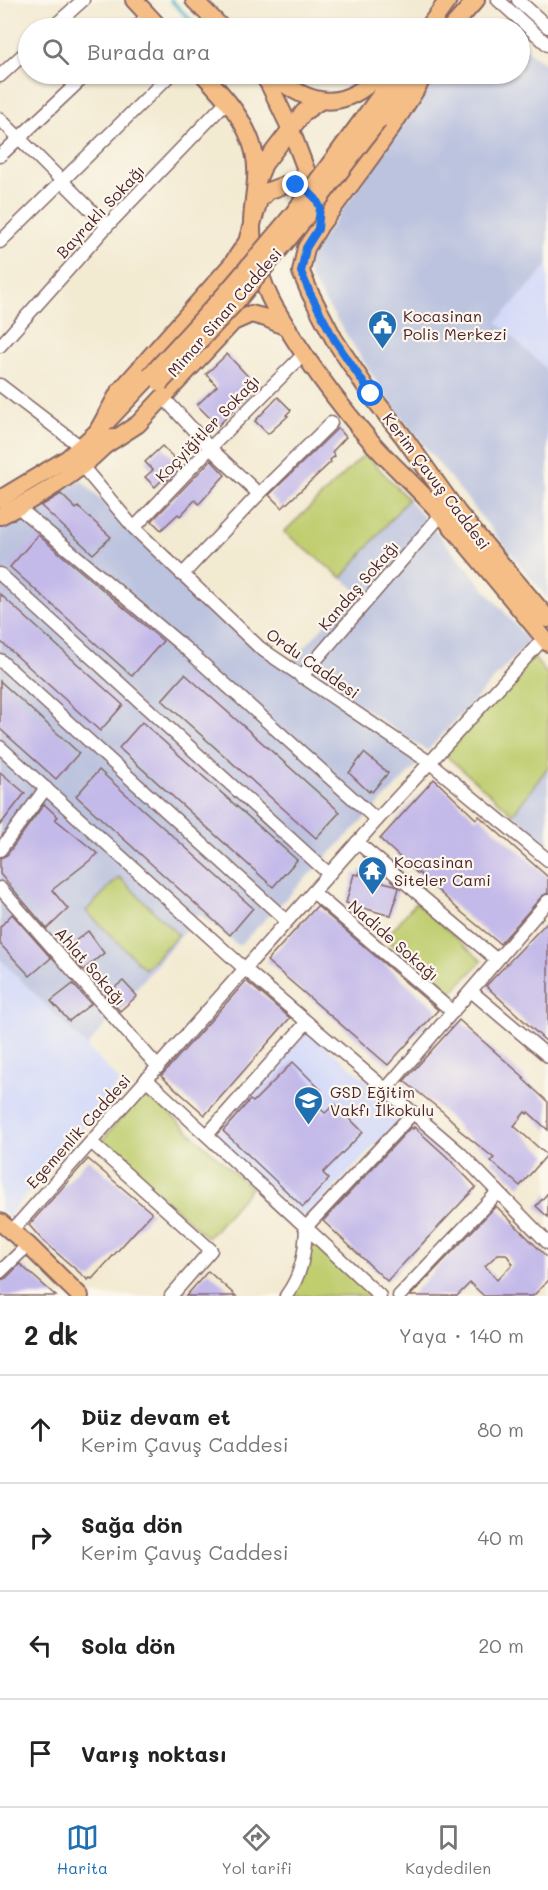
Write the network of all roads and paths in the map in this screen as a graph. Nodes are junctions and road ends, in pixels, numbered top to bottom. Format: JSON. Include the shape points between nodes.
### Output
{"nodes":[{"id":1,"x":83,"y":0,"type":"edge"},
{"id":2,"x":134,"y":0,"type":"edge"},
{"id":3,"x":194,"y":0,"type":"edge"},
{"id":4,"x":476,"y":0,"type":"edge"},
{"id":5,"x":498,"y":0,"type":"edge"},
{"id":6,"x":518,"y":0,"type":"edge"},
{"id":7,"x":447,"y":2,"type":"edge"},
{"id":8,"x":148,"y":16,"type":"edge"},
{"id":9,"x":63,"y":18,"type":"edge"},
{"id":10,"x":212,"y":18,"type":"edge"},
{"id":11,"x":432,"y":18,"type":"edge"},
{"id":12,"x":435,"y":18,"type":"edge"},
{"id":13,"x":460,"y":18,"type":"edge"},
{"id":14,"x":518,"y":18,"type":"edge"},
{"id":15,"x":548,"y":27,"type":"edge"},
{"id":16,"x":530,"y":29,"type":"edge"},
{"id":17,"x":548,"y":45,"type":"edge"},
{"id":18,"x":18,"y":59,"type":"edge"},
{"id":19,"x":0,"y":76,"type":"edge"},
{"id":20,"x":76,"y":84,"type":"edge"},
{"id":21,"x":161,"y":84,"type":"edge"},
{"id":22,"x":212,"y":84,"type":"edge"},
{"id":23,"x":267,"y":84,"type":"edge"},
{"id":24,"x":285,"y":84,"type":"edge"},
{"id":25,"x":370,"y":84,"type":"edge"},
{"id":26,"x":391,"y":84,"type":"edge"},
{"id":27,"x":405,"y":84,"type":"edge"},
{"id":28,"x":419,"y":84,"type":"edge"},
{"id":29,"x":228,"y":101,"type":"junction"},
{"id":30,"x":320,"y":101,"type":"junction"},
{"id":31,"x":374,"y":116,"type":"junction"},
{"id":32,"x":0,"y":119,"type":"edge"},
{"id":33,"x":291,"y":130,"type":"junction"},
{"id":34,"x":19,"y":138,"type":"junction"},
{"id":35,"x":0,"y":156,"type":"edge"},
{"id":36,"x":61,"y":181,"type":"junction"},
{"id":37,"x":257,"y":181,"type":"junction"},
{"id":38,"x":316,"y":199,"type":"junction"},
{"id":39,"x":252,"y":224,"type":"junction"},
{"id":40,"x":107,"y":226,"type":"junction"},
{"id":41,"x":318,"y":229,"type":"junction"},
{"id":42,"x":0,"y":242,"type":"edge"},
{"id":43,"x":289,"y":328,"type":"junction"},
{"id":44,"x":0,"y":346,"type":"edge"},
{"id":45,"x":305,"y":353,"type":"junction"},
{"id":46,"x":0,"y":385,"type":"edge"},
{"id":47,"x":158,"y":386,"type":"junction"},
{"id":48,"x":331,"y":423,"type":"dead end"},
{"id":49,"x":403,"y":436,"type":"junction"},
{"id":50,"x":100,"y":439,"type":"junction"},
{"id":51,"x":81,"y":447,"type":"junction"},
{"id":52,"x":376,"y":447,"type":"junction"},
{"id":53,"x":210,"y":448,"type":"junction"},
{"id":54,"x":82,"y":466,"type":"junction"},
{"id":55,"x":259,"y":494,"type":"junction"},
{"id":56,"x":0,"y":499,"type":"edge"},
{"id":57,"x":18,"y":507,"type":"junction"},
{"id":58,"x":441,"y":515,"type":"junction"},
{"id":59,"x":0,"y":516,"type":"edge"},
{"id":60,"x":134,"y":528,"type":"junction"},
{"id":61,"x":0,"y":574,"type":"edge"},
{"id":62,"x":182,"y":575,"type":"junction"},
{"id":63,"x":548,"y":619,"type":"edge"},
{"id":64,"x":546,"y":640,"type":"edge"},
{"id":65,"x":0,"y":660,"type":"edge"},
{"id":66,"x":300,"y":677,"type":"junction"},
{"id":67,"x":0,"y":747,"type":"edge"},
{"id":68,"x":429,"y":762,"type":"junction"},
{"id":69,"x":46,"y":788,"type":"junction"},
{"id":70,"x":377,"y":820,"type":"junction"},
{"id":71,"x":357,"y":842,"type":"junction"},
{"id":72,"x":0,"y":850,"type":"edge"},
{"id":73,"x":548,"y":860,"type":"edge"},
{"id":74,"x":330,"y":874,"type":"junction"},
{"id":75,"x":0,"y":888,"type":"edge"},
{"id":76,"x":313,"y":892,"type":"junction"},
{"id":77,"x":548,"y":901,"type":"edge"},
{"id":78,"x":287,"y":921,"type":"junction"},
{"id":79,"x":497,"y":960,"type":"junction"},
{"id":80,"x":245,"y":969,"type":"junction"},
{"id":81,"x":471,"y":991,"type":"junction"},
{"id":82,"x":453,"y":1012,"type":"junction"},
{"id":83,"x":307,"y":1022,"type":"junction"},
{"id":84,"x":548,"y":1056,"type":"edge"},
{"id":85,"x":158,"y":1067,"type":"junction"},
{"id":86,"x":147,"y":1080,"type":"junction"},
{"id":87,"x":386,"y":1089,"type":"junction"},
{"id":88,"x":413,"y":1113,"type":"junction"},
{"id":89,"x":207,"y":1135,"type":"junction"},
{"id":90,"x":91,"y":1142,"type":"junction"},
{"id":91,"x":498,"y":1192,"type":"junction"},
{"id":92,"x":5,"y":1227,"type":"edge"},
{"id":93,"x":306,"y":1227,"type":"junction"},
{"id":94,"x":548,"y":1243,"type":"edge"},
{"id":95,"x":28,"y":1245,"type":"junction"},
{"id":96,"x":0,"y":1272,"type":"edge"},
{"id":97,"x":80,"y":1296,"type":"edge"},
{"id":98,"x":171,"y":1296,"type":"edge"},
{"id":99,"x":286,"y":1296,"type":"edge"},
{"id":100,"x":380,"y":1296,"type":"edge"},
{"id":101,"x":399,"y":1296,"type":"edge"}],
"edges":[{"from":1,"to":9,"type":"street"},
{"from":2,"to":8,"type":"main road"},
{"from":3,"to":10,"type":"main road"},
{"from":4,"to":13,"type":"main road"},
{"from":5,"to":14,"type":"street"},
{"from":6,"to":15,"type":"street"},
{"from":7,"to":11,"type":"main road"},
{"from":7,"to":12,"type":"main road"},
{"from":16,"to":17,"type":"street"},
{"from":18,"to":19,"type":"street"},
{"from":20,"to":34,"type":"street"},
{"from":21,"to":36,"type":"street"},
{"from":22,"to":29,"type":"main road"},
{"from":23,"to":33,"type":"main road"},
{"from":24,"to":30,"type":"main road"},
{"from":25,"to":30,"type":"main road","via":[[347,98]]},
{"from":26,"to":31,"type":"main road","name":"Mimar Sinan Caddesi"},
{"from":27,"to":31,"type":"main road","name":"Mimar Sinan Caddesi"},
{"from":28,"to":41,"type":"main road","name":"Kerim Çavuş Caddesi","via":[[368,163]]},
{"from":29,"to":37,"type":"main road","via":[[242,121],[254,152]]},
{"from":29,"to":40,"type":"street","name":"Bayraklı Sokağı"},
{"from":30,"to":33,"type":"main road","via":[[304,112]]},
{"from":31,"to":47,"type":"main road","name":"Mimar Sinan Caddesi","bridge":true,"via":[[291,235]]},
{"from":32,"to":34,"type":"street"},
{"from":33,"to":37,"type":"main road","via":[[264,164]]},
{"from":33,"to":38,"type":"main road"},
{"from":34,"to":35,"type":"street"},
{"from":34,"to":36,"type":"street"},
{"from":36,"to":40,"type":"street"},
{"from":36,"to":42,"type":"street"},
{"from":37,"to":39,"type":"main road"},
{"from":38,"to":39,"type":"main road","via":[[296,185],[268,191],[259,200]]},
{"from":38,"to":41,"type":"main road","via":[[320,207]]},
{"from":39,"to":43,"type":"main road","name":"Kerim Çavuş Caddesi","via":[[254,255],[273,304]]},
{"from":39,"to":50,"type":"main road","via":[[247,242],[232,264],[119,392]]},
{"from":40,"to":44,"type":"street","name":"Bayraklı Sokağı"},
{"from":41,"to":49,"type":"main road","name":"Kerim Çavuş Caddesi","via":[[306,248],[301,272],[334,339]]},
{"from":43,"to":45,"type":"main road","name":"Kerim Çavuş Caddesi"},
{"from":43,"to":47,"type":"main road","via":[[251,314],[233,322]]},
{"from":45,"to":52,"type":"main road","name":"Kerim Çavuş Caddesi"},
{"from":45,"to":53,"type":"street","name":"Koçyiğitler Sokağı"},
{"from":46,"to":51,"type":"street"},
{"from":47,"to":50,"type":"main road","name":"Mimar Sinan Caddesi"},
{"from":47,"to":53,"type":"street"},
{"from":48,"to":55,"type":"street"},
{"from":49,"to":52,"type":"main road","via":[[401,444],[391,452]]},
{"from":49,"to":63,"type":"main road","name":"Kerim Çavuş Caddesi","via":[[458,513]]},
{"from":50,"to":51,"type":"main road","name":"Mimar Sinan Caddesi"},
{"from":50,"to":54,"type":"main road","name":"Mimar Sinan Caddesi"},
{"from":51,"to":56,"type":"main road","name":"Mimar Sinan Caddesi"},
{"from":52,"to":58,"type":"main road","name":"Kerim Çavuş Caddesi"},
{"from":53,"to":55,"type":"street"},
{"from":53,"to":60,"type":"street","name":"Koçyiğitler Sokağı"},
{"from":54,"to":57,"type":"main road","name":"Mimar Sinan Caddesi"},
{"from":54,"to":60,"type":"street","name":"Ordu Caddesi"},
{"from":55,"to":62,"type":"street"},
{"from":57,"to":59,"type":"main road","name":"Mimar Sinan Caddesi"},
{"from":57,"to":70,"type":"street","via":[[186,648]]},
{"from":58,"to":64,"type":"main road","name":"Kerim Çavuş Caddesi"},
{"from":58,"to":66,"type":"street","name":"Kandaş Sokağı"},
{"from":60,"to":62,"type":"street","name":"Ordu Caddesi"},
{"from":61,"to":74,"type":"street"},
{"from":62,"to":66,"type":"street","name":"Ordu Caddesi","via":[[260,648]]},
{"from":64,"to":68,"type":"street","name":"Egemenlik Caddesi"},
{"from":65,"to":78,"type":"street"},
{"from":66,"to":68,"type":"street","name":"Ordu Caddesi"},
{"from":67,"to":69,"type":"street"},
{"from":68,"to":70,"type":"street","name":"Egemenlik Caddesi"},
{"from":68,"to":73,"type":"street","name":"Ordu Caddesi"},
{"from":69,"to":72,"type":"street"},
{"from":69,"to":80,"type":"street"},
{"from":70,"to":71,"type":"street","name":"Egemenlik Caddesi"},
{"from":71,"to":74,"type":"street","name":"Egemenlik Caddesi"},
{"from":71,"to":79,"type":"street"},
{"from":74,"to":76,"type":"street","name":"Egemenlik Caddesi"},
{"from":75,"to":85,"type":"street","name":"Ahlat Sokağı"},
{"from":76,"to":78,"type":"street","name":"Egemenlik Caddesi"},
{"from":76,"to":82,"type":"street","name":"Nadide Sokağı"},
{"from":77,"to":79,"type":"street"},
{"from":78,"to":80,"type":"street","name":"Egemenlik Caddesi"},
{"from":79,"to":81,"type":"street"},
{"from":80,"to":83,"type":"street"},
{"from":80,"to":85,"type":"street","name":"Egemenlik Caddesi"},
{"from":81,"to":82,"type":"street"},
{"from":81,"to":84,"type":"street"},
{"from":82,"to":87,"type":"street"},
{"from":83,"to":87,"type":"street"},
{"from":83,"to":89,"type":"street"},
{"from":85,"to":86,"type":"street","name":"Egemenlik Caddesi"},
{"from":86,"to":89,"type":"street"},
{"from":86,"to":90,"type":"street","name":"Egemenlik Caddesi"},
{"from":87,"to":88,"type":"street"},
{"from":88,"to":91,"type":"street"},
{"from":88,"to":93,"type":"street"},
{"from":89,"to":93,"type":"street"},
{"from":90,"to":92,"type":"street","name":"Egemenlik Caddesi"},
{"from":90,"to":98,"type":"street","via":[[211,1250]]},
{"from":91,"to":94,"type":"street"},
{"from":91,"to":101,"type":"street"},
{"from":92,"to":95,"type":"main road"},
{"from":93,"to":99,"type":"street","via":[[305,1255],[295,1284]]},
{"from":93,"to":100,"type":"street"},
{"from":95,"to":96,"type":"street"},
{"from":95,"to":97,"type":"main road"}]}
